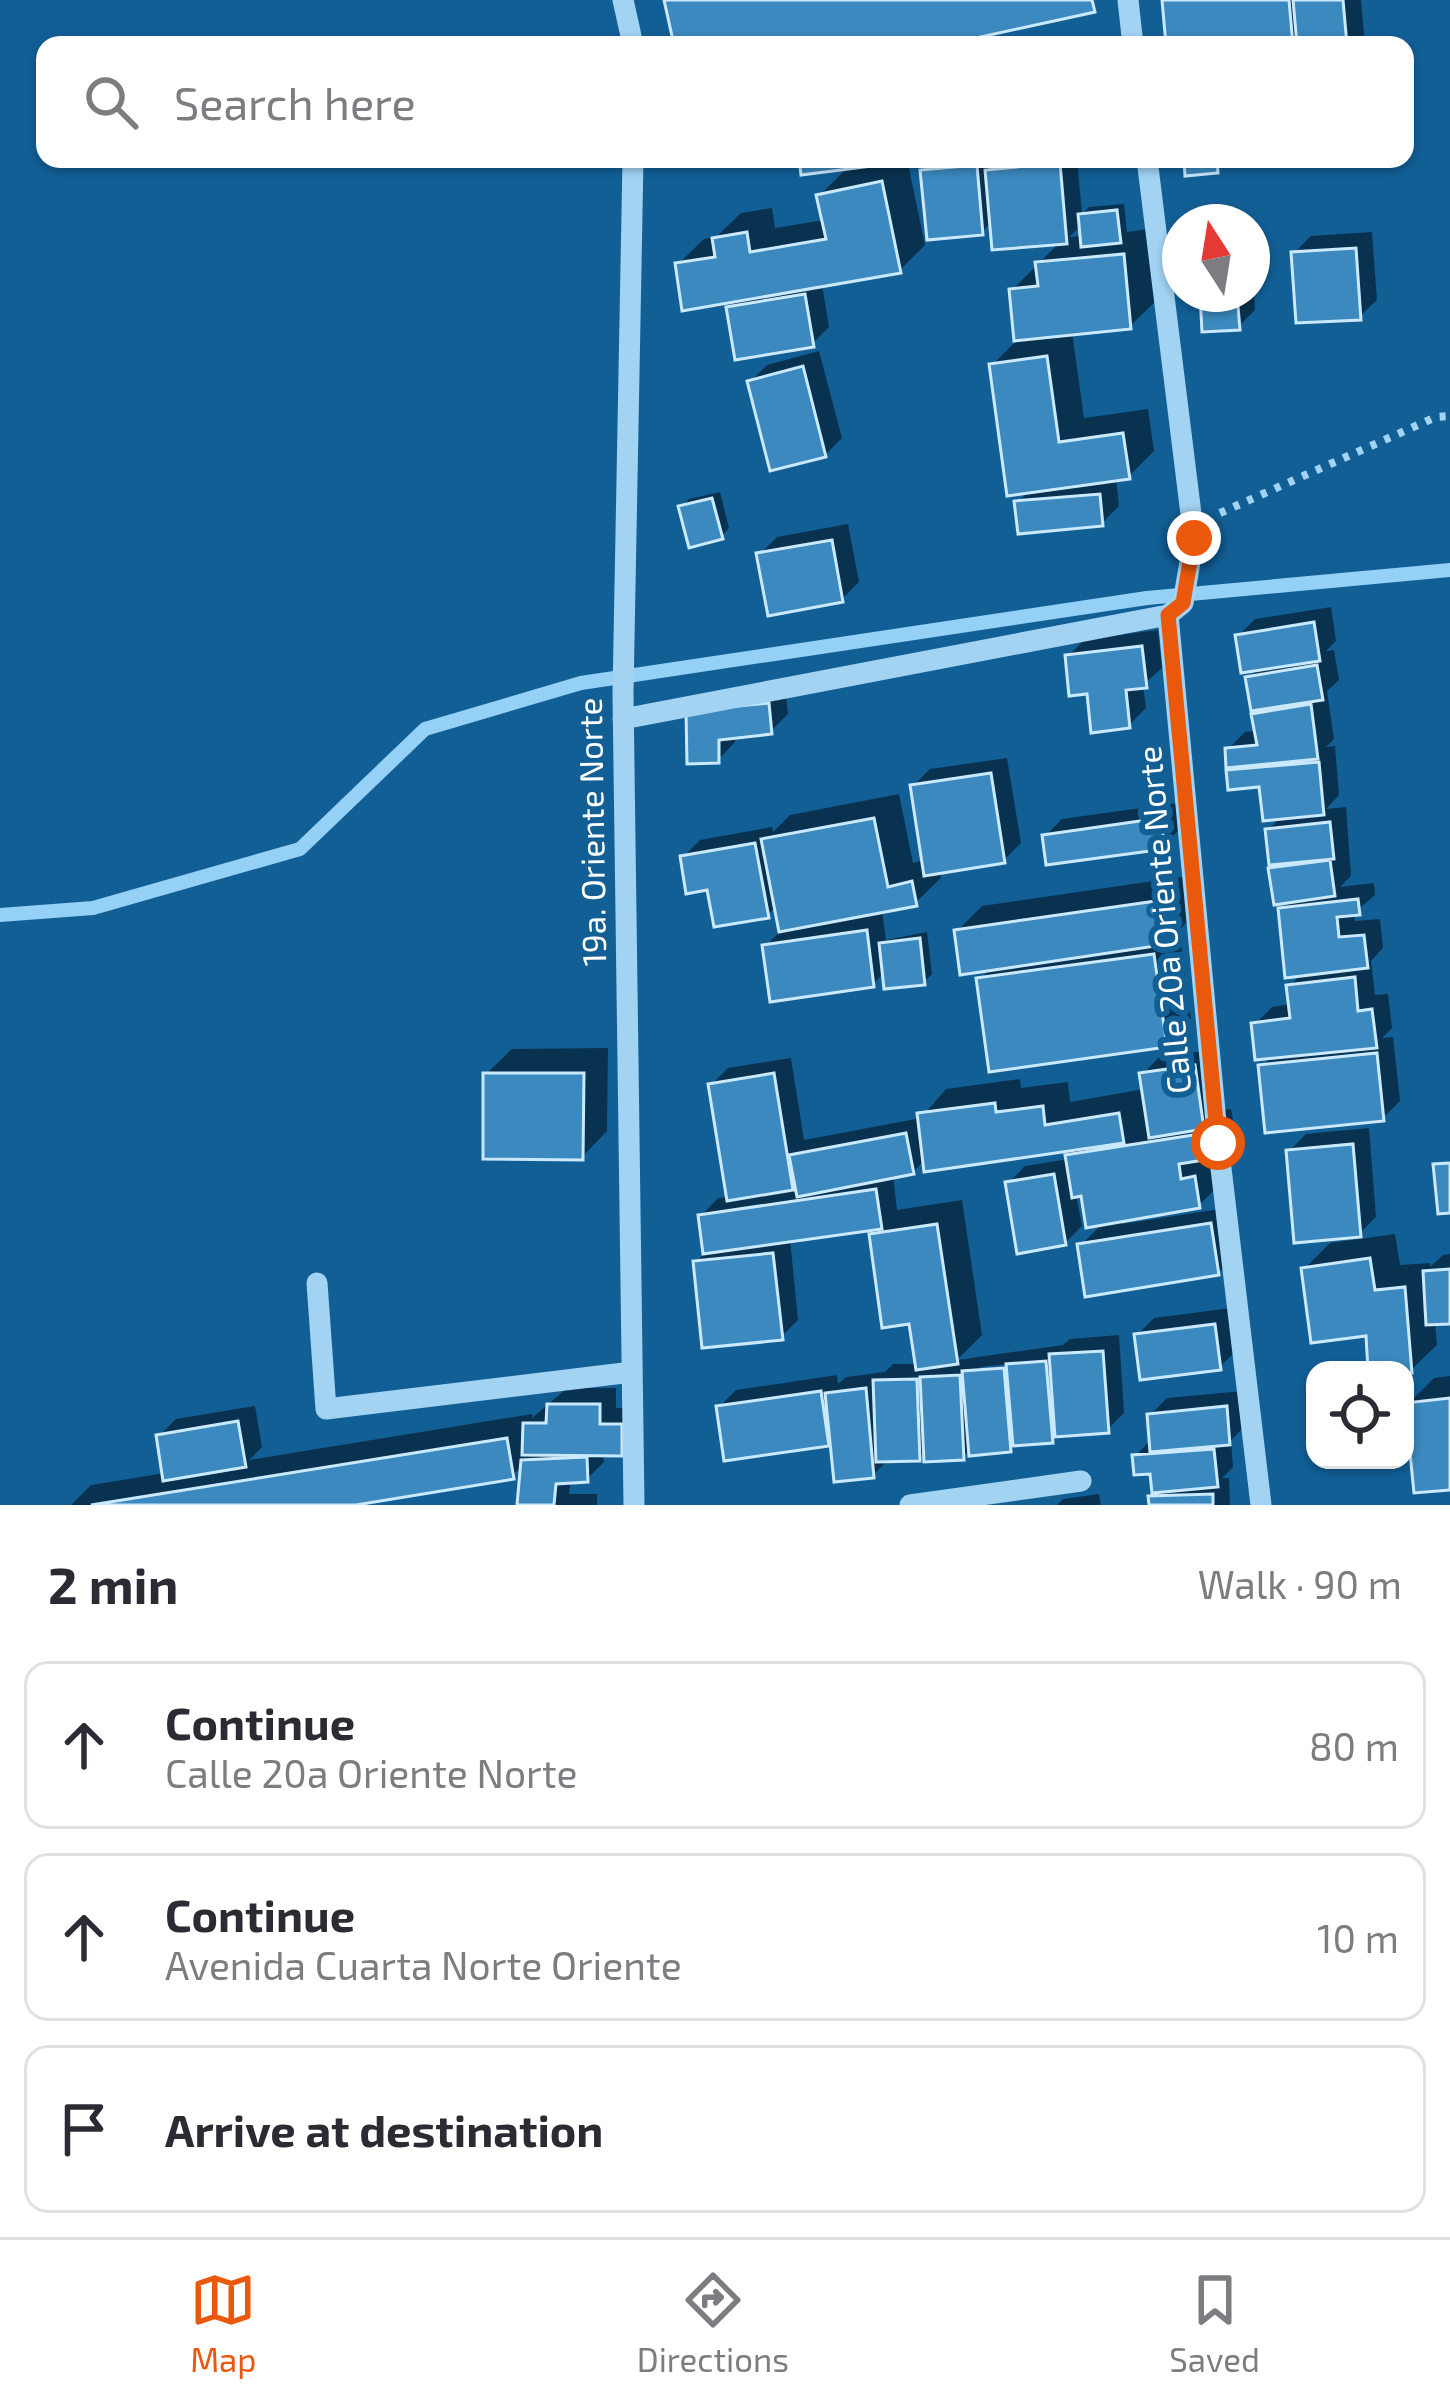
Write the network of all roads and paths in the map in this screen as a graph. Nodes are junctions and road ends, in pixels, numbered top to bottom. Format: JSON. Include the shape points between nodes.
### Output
{"nodes":[{"id":1,"x":623,"y":0,"type":"edge"},
{"id":2,"x":1128,"y":0,"type":"edge"},
{"id":3,"x":631,"y":36,"type":"edge"},
{"id":4,"x":1132,"y":36,"type":"edge"},
{"id":5,"x":633,"y":168,"type":"edge"},
{"id":6,"x":1148,"y":168,"type":"edge"},
{"id":7,"x":1450,"y":416,"type":"edge"},
{"id":8,"x":1193,"y":532,"type":"junction"},
{"id":9,"x":1176,"y":609,"type":"junction"},
{"id":10,"x":623,"y":719,"type":"junction"},
{"id":11,"x":317,"y":1283,"type":"dead end"},
{"id":12,"x":632,"y":1372,"type":"junction"},
{"id":13,"x":1081,"y":1481,"type":"dead end"},
{"id":14,"x":634,"y":1505,"type":"edge"},
{"id":15,"x":910,"y":1505,"type":"edge"},
{"id":16,"x":1261,"y":1505,"type":"edge"}],
"edges":[{"from":1,"to":3,"type":"street"},
{"from":2,"to":4,"type":"street"},
{"from":5,"to":10,"type":"street","name":"19a. Oriente Norte"},
{"from":6,"to":8,"type":"street","name":"Calle 20a Oriente Norte"},
{"from":7,"to":8,"type":"path"},
{"from":8,"to":9,"type":"street","name":"Calle 20a Oriente Norte"},
{"from":9,"to":10,"type":"street"},
{"from":9,"to":16,"type":"street","name":"Calle 20a Oriente Norte","via":[[1215,1120]]},
{"from":10,"to":12,"type":"street","name":"19a. Oriente Norte"},
{"from":11,"to":12,"type":"street","via":[[326,1409]]},
{"from":12,"to":14,"type":"street","name":"19a. Oriente Norte"},
{"from":13,"to":15,"type":"street"}]}
